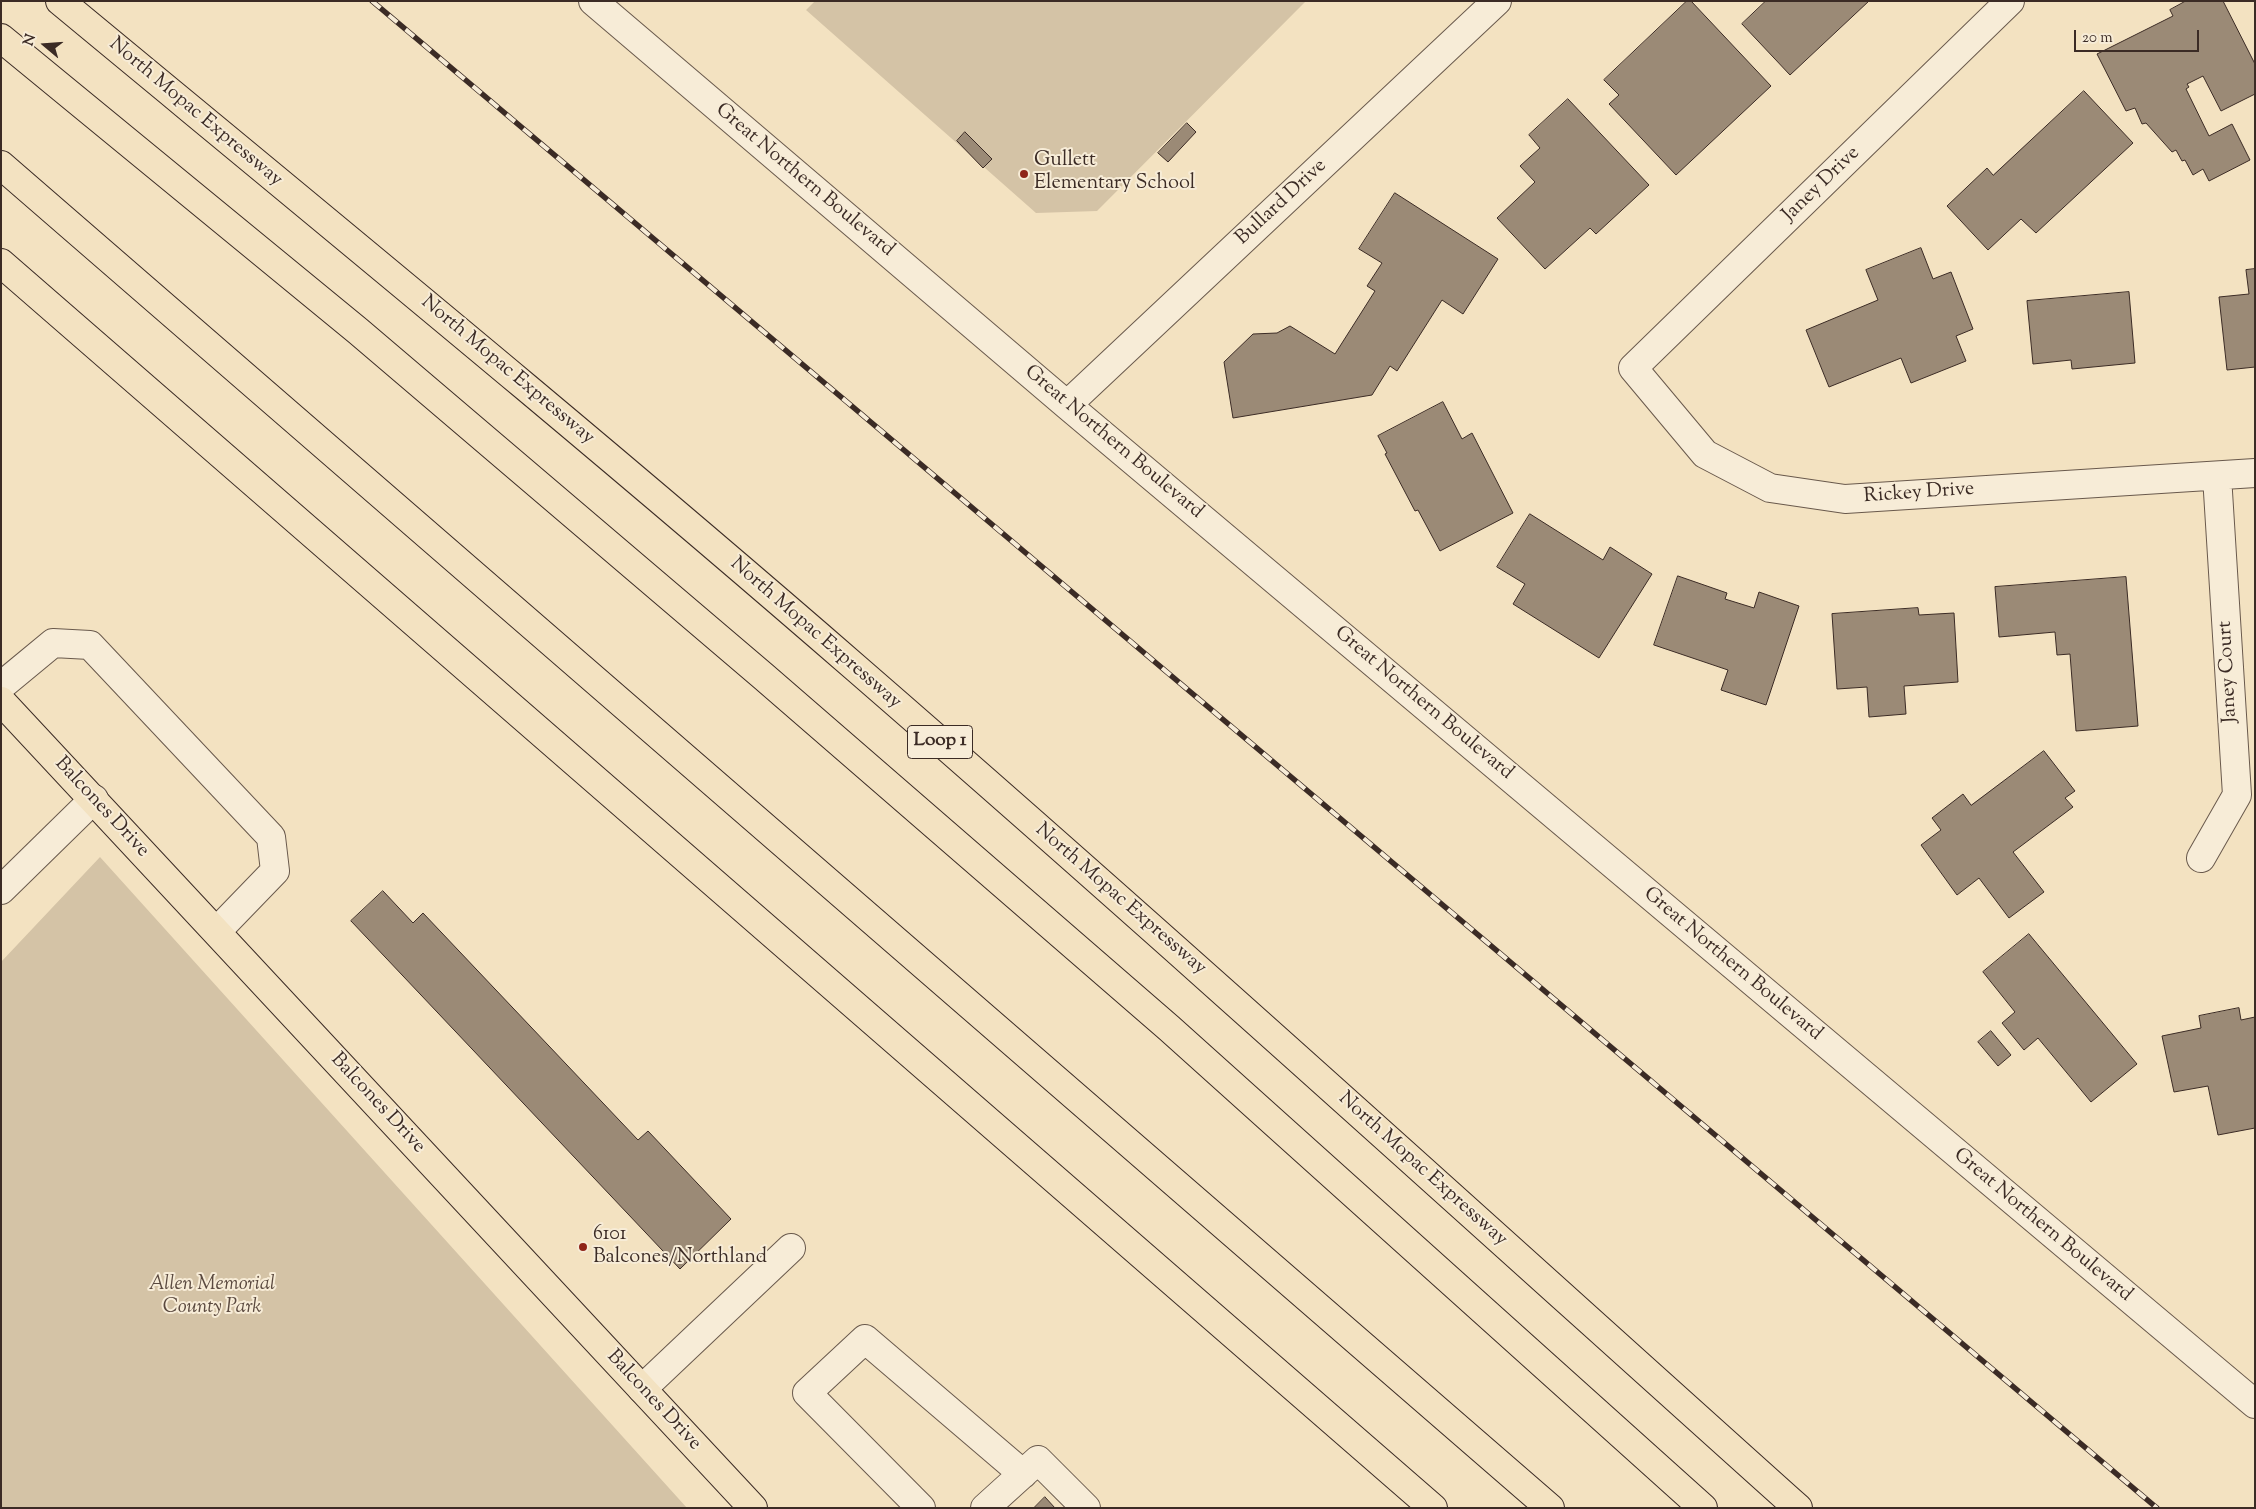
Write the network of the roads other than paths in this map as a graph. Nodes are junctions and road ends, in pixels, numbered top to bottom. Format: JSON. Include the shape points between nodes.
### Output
{"nodes":[{"id":1,"x":60,"y":1,"type":"edge"},
{"id":2,"x":593,"y":1,"type":"edge"},
{"id":3,"x":1497,"y":1,"type":"edge"},
{"id":4,"x":2010,"y":1,"type":"edge"},
{"id":5,"x":1,"y":38,"type":"edge"},
{"id":6,"x":1,"y":165,"type":"edge"},
{"id":7,"x":1,"y":263,"type":"edge"},
{"id":8,"x":1633,"y":368,"type":"joint"},
{"id":9,"x":1067,"y":405,"type":"junction"},
{"id":10,"x":2255,"y":473,"type":"edge"},
{"id":11,"x":2217,"y":476,"type":"junction"},
{"id":12,"x":1,"y":686,"type":"edge"},
{"id":13,"x":1,"y":701,"type":"edge"},
{"id":14,"x":94,"y":799,"type":"junction"},
{"id":15,"x":2201,"y":858,"type":"dead end"},
{"id":16,"x":1,"y":890,"type":"edge"},
{"id":17,"x":216,"y":931,"type":"junction"},
{"id":18,"x":791,"y":1248,"type":"dead end"},
{"id":19,"x":642,"y":1389,"type":"junction"},
{"id":20,"x":2255,"y":1404,"type":"edge"},
{"id":21,"x":1023,"y":1474,"type":"junction"},
{"id":22,"x":753,"y":1508,"type":"edge"},
{"id":23,"x":921,"y":1508,"type":"edge"},
{"id":24,"x":985,"y":1508,"type":"edge"},
{"id":25,"x":1086,"y":1508,"type":"edge"},
{"id":26,"x":1433,"y":1508,"type":"edge"},
{"id":27,"x":1550,"y":1508,"type":"edge"},
{"id":28,"x":1703,"y":1508,"type":"edge"},
{"id":29,"x":1798,"y":1508,"type":"edge"}],
"edges":[{"from":1,"to":29,"type":"main road","name":"North Mopac Expressway","number":"Loop 1","via":[[523,383],[856,668],[1188,960]]},
{"from":2,"to":9,"type":"street","name":"Great Northern Boulevard"},
{"from":3,"to":9,"type":"street","name":"Bullard Drive"},
{"from":4,"to":8,"type":"street","name":"Janey Drive"},
{"from":5,"to":28,"type":"main road","via":[[358,331],[786,696],[1169,1028]]},
{"from":6,"to":27,"type":"main road"},
{"from":7,"to":26,"type":"main road"},
{"from":8,"to":11,"type":"street","name":"Rickey Drive","via":[[1705,454],[1770,488],[1845,499]]},
{"from":9,"to":20,"type":"street","name":"Great Northern Boulevard"},
{"from":10,"to":11,"type":"street","name":"Rickey Drive"},
{"from":11,"to":15,"type":"street","name":"Janey Court","via":[[2237,795]]},
{"from":12,"to":17,"type":"street","via":[[53,643],[90,645],[271,837],[275,871]]},
{"from":13,"to":14,"type":"main road","name":"Balcones Drive"},
{"from":14,"to":16,"type":"street"},
{"from":14,"to":17,"type":"main road","name":"Balcones Drive"},
{"from":17,"to":19,"type":"main road","name":"Balcones Drive"},
{"from":18,"to":19,"type":"street"},
{"from":19,"to":22,"type":"main road","name":"Balcones Drive"},
{"from":21,"to":23,"type":"street","via":[[865,1339],[806,1393]]},
{"from":21,"to":24,"type":"street"},
{"from":21,"to":25,"type":"street","via":[[1038,1460]]}]}
